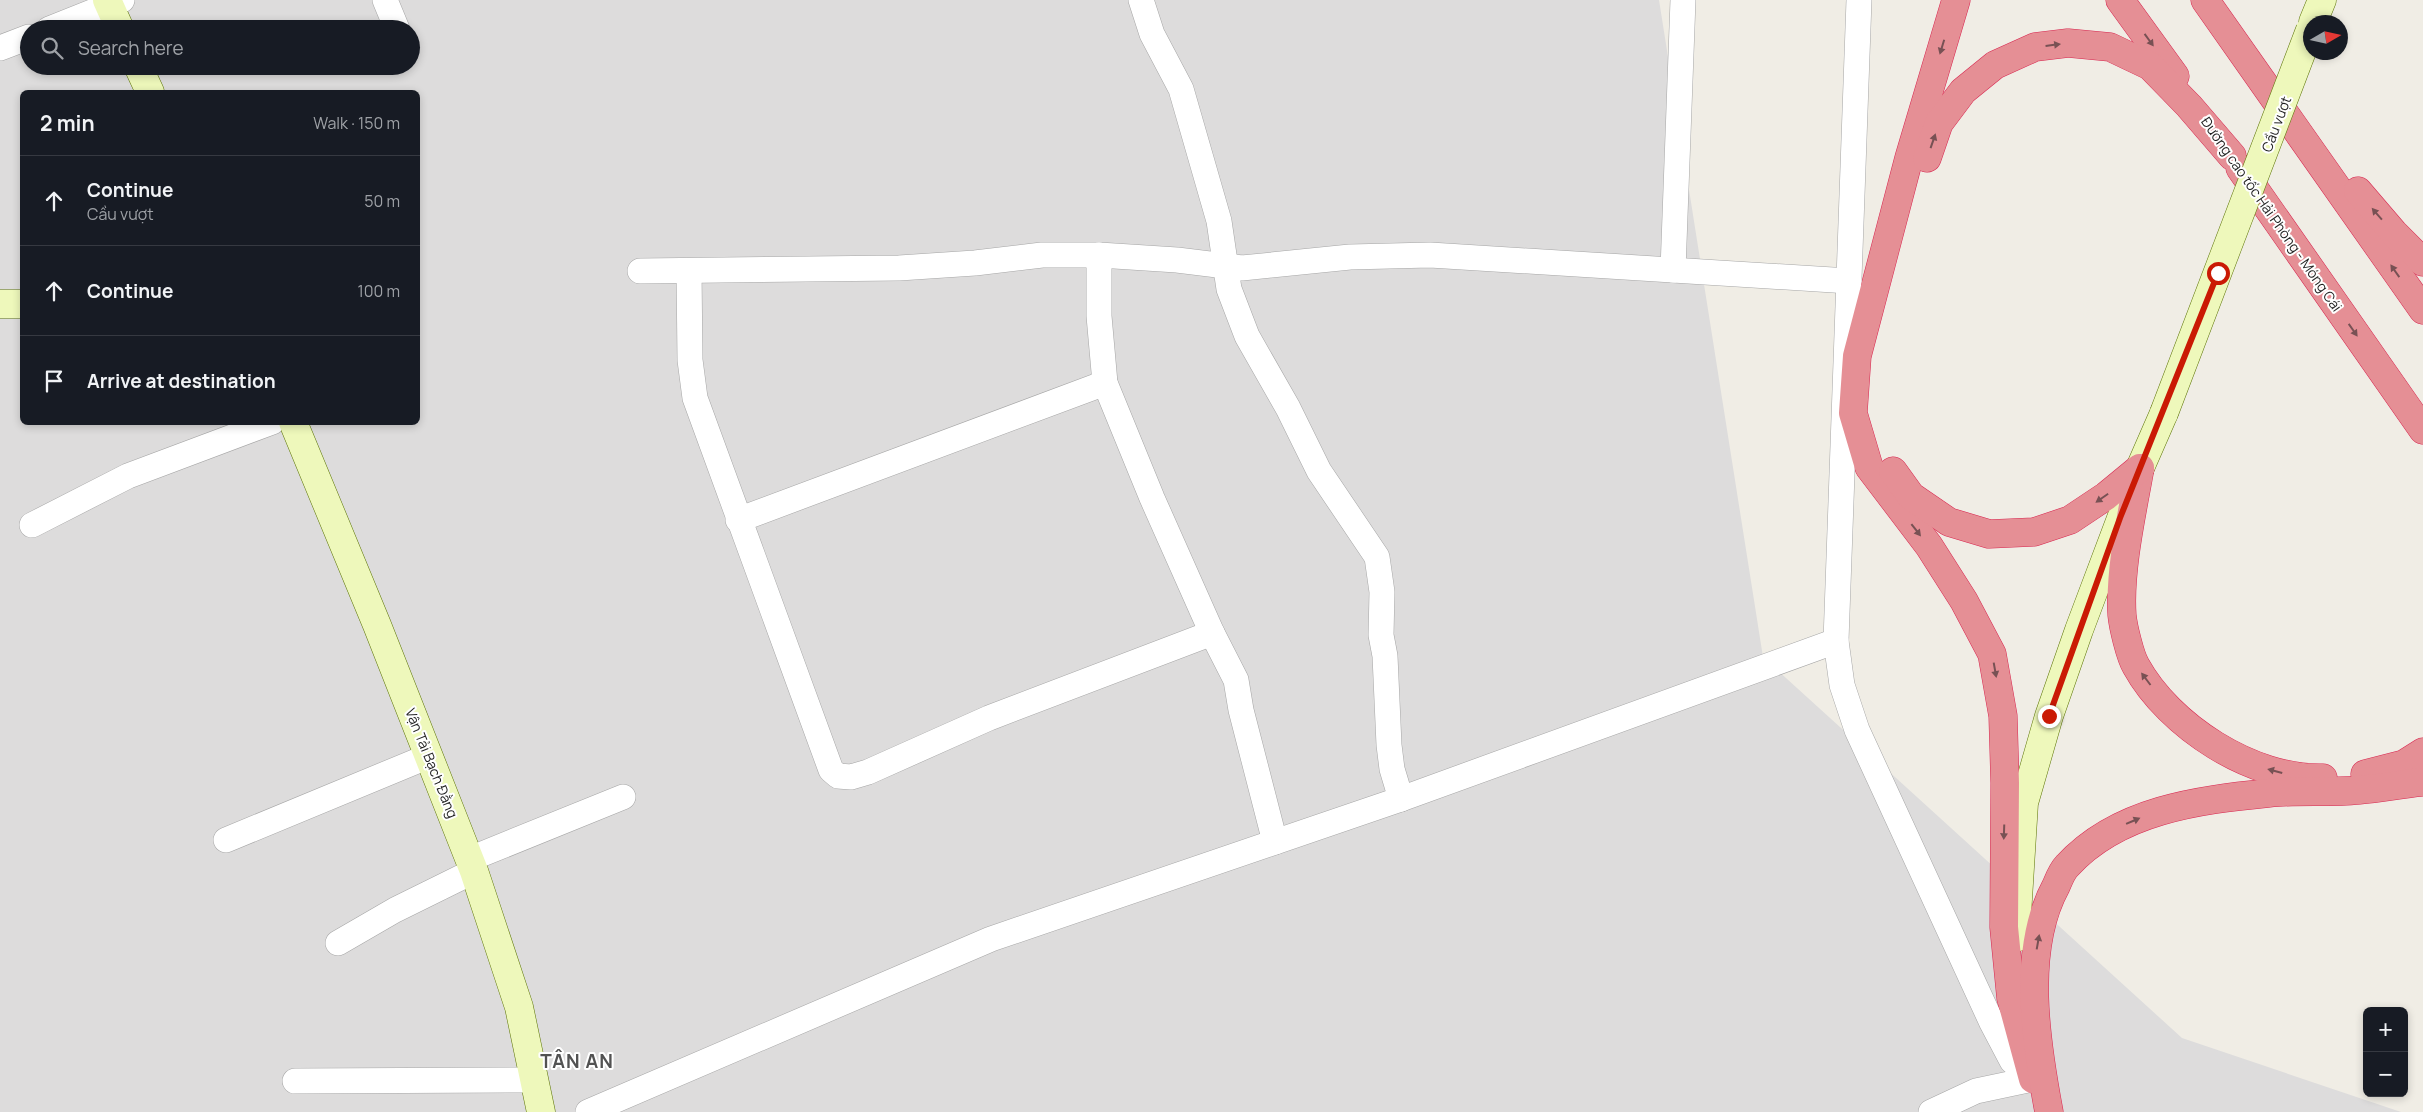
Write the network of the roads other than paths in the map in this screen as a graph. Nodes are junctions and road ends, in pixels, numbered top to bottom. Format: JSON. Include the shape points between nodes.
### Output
{"nodes":[{"id":1,"x":385,"y":0,"type":"edge"},
{"id":2,"x":1141,"y":0,"type":"edge"},
{"id":3,"x":1682,"y":0,"type":"edge"},
{"id":4,"x":1859,"y":0,"type":"edge"},
{"id":5,"x":1956,"y":0,"type":"edge"},
{"id":6,"x":2120,"y":0,"type":"edge"},
{"id":7,"x":2207,"y":0,"type":"edge"},
{"id":8,"x":2322,"y":0,"type":"edge"},
{"id":9,"x":115,"y":8,"type":"edge"},
{"id":10,"x":2316,"y":15,"type":"edge"},
{"id":11,"x":78,"y":20,"type":"edge"},
{"id":12,"x":393,"y":20,"type":"edge"},
{"id":13,"x":20,"y":40,"type":"edge"},
{"id":14,"x":0,"y":48,"type":"edge"},
{"id":15,"x":2303,"y":48,"type":"edge"},
{"id":16,"x":2257,"y":74,"type":"junction"},
{"id":17,"x":142,"y":75,"type":"edge"},
{"id":18,"x":149,"y":90,"type":"edge"},
{"id":19,"x":2232,"y":156,"type":"junction"},
{"id":20,"x":1098,"y":255,"type":"junction"},
{"id":21,"x":2423,"y":262,"type":"edge"},
{"id":22,"x":1227,"y":268,"type":"junction"},
{"id":23,"x":1673,"y":270,"type":"junction"},
{"id":24,"x":640,"y":271,"type":"dead end"},
{"id":25,"x":690,"y":271,"type":"junction"},
{"id":26,"x":1849,"y":281,"type":"junction"},
{"id":27,"x":0,"y":304,"type":"edge"},
{"id":28,"x":20,"y":304,"type":"edge"},
{"id":29,"x":2423,"y":310,"type":"edge"},
{"id":30,"x":1105,"y":382,"type":"junction"},
{"id":31,"x":264,"y":425,"type":"edge"},
{"id":32,"x":294,"y":425,"type":"edge"},
{"id":33,"x":2423,"y":430,"type":"edge"},
{"id":34,"x":2140,"y":468,"type":"junction"},
{"id":35,"x":738,"y":520,"type":"junction"},
{"id":36,"x":32,"y":525,"type":"dead end"},
{"id":37,"x":1212,"y":633,"type":"junction"},
{"id":38,"x":1836,"y":641,"type":"junction"},
{"id":39,"x":2423,"y":752,"type":"edge"},
{"id":40,"x":429,"y":756,"type":"junction"},
{"id":41,"x":2423,"y":782,"type":"edge"},
{"id":42,"x":623,"y":798,"type":"dead end"},
{"id":43,"x":1401,"y":799,"type":"junction"},
{"id":44,"x":226,"y":840,"type":"dead end"},
{"id":45,"x":1275,"y":842,"type":"junction"},
{"id":46,"x":472,"y":865,"type":"junction"},
{"id":47,"x":338,"y":943,"type":"dead end"},
{"id":48,"x":2034,"y":1078,"type":"junction"},
{"id":49,"x":534,"y":1080,"type":"junction"},
{"id":50,"x":295,"y":1081,"type":"dead end"},
{"id":51,"x":541,"y":1112,"type":"edge"},
{"id":52,"x":588,"y":1112,"type":"edge"},
{"id":53,"x":1931,"y":1112,"type":"edge"},
{"id":54,"x":2044,"y":1112,"type":"edge"},
{"id":55,"x":2049,"y":1112,"type":"edge"}],
"edges":[{"from":1,"to":12,"type":"street"},
{"from":2,"to":22,"type":"street","via":[[1152,34],[1182,89],[1219,221]]},
{"from":3,"to":23,"type":"street"},
{"from":4,"to":26,"type":"street"},
{"from":5,"to":48,"type":"highway","one_way":true,"via":[[1908,158],[1857,356],[1853,412],[1869,467],[1934,554],[1964,600],[1992,654],[2003,716],[2004,927],[2009,980],[2011,998]]},
{"from":6,"to":19,"type":"highway","name":"Đường cao tốc Hải Phòng - Móng Cái","one_way":true},
{"from":7,"to":16,"type":"highway"},
{"from":8,"to":10,"type":"main road"},
{"from":9,"to":11,"type":"street"},
{"from":13,"to":14,"type":"street"},
{"from":15,"to":34,"type":"main road","name":"Cầu vượt","bridge":true},
{"from":21,"to":16,"type":"highway","one_way":true,"via":[[2394,233]]},
{"from":29,"to":16,"type":"highway","one_way":true},
{"from":17,"to":18,"type":"main road"},
{"from":19,"to":33,"type":"highway","name":"Đường cao tốc Hải Phòng - Móng Cái","one_way":true},
{"from":34,"to":19,"type":"highway","one_way":true,"via":[[2070,520],[2034,532],[1990,534],[1949,522],[1911,496],[1884,459],[1870,412],[1874,358],[1924,165],[1939,123],[1963,90],[1995,65],[2035,47],[2068,43],[2110,47],[2150,66]]},
{"from":20,"to":22,"type":"street","via":[[1178,260]]},
{"from":20,"to":25,"type":"street","via":[[1042,255],[899,268]]},
{"from":20,"to":30,"type":"street","via":[[1098,316]]},
{"from":22,"to":23,"type":"street","via":[[1350,257],[1430,256]]},
{"from":22,"to":43,"type":"street","via":[[1229,289],[1248,336],[1320,472],[1377,557],[1382,592],[1381,635],[1388,745]]},
{"from":23,"to":26,"type":"street"},
{"from":24,"to":25,"type":"street"},
{"from":25,"to":35,"type":"street","via":[[690,360],[695,398]]},
{"from":26,"to":38,"type":"street"},
{"from":27,"to":28,"type":"main road"},
{"from":30,"to":35,"type":"street"},
{"from":30,"to":37,"type":"street"},
{"from":31,"to":36,"type":"street","via":[[128,476]]},
{"from":32,"to":40,"type":"main road","name":"Vận Tải Bạch Đằng"},
{"from":39,"to":34,"type":"highway","one_way":true,"via":[[2404,764],[2356,776],[2314,778],[2274,771],[2218,749],[2171,712],[2135,665],[2122,615],[2126,554]]},
{"from":34,"to":48,"type":"main road","name":"Cầu vượt","via":[[2064,673],[2024,803],[2017,915],[2020,1005]]},
{"from":35,"to":37,"type":"street","via":[[831,770],[838,776],[851,777],[868,772],[988,718]]},
{"from":37,"to":45,"type":"street","via":[[1236,680],[1240,710]]},
{"from":38,"to":43,"type":"street"},
{"from":38,"to":48,"type":"street","via":[[1842,685],[1861,739],[1992,1023],[2012,1061]]},
{"from":40,"to":44,"type":"street"},
{"from":40,"to":46,"type":"main road","name":"Vận Tải Bạch Đằng"},
{"from":55,"to":41,"type":"highway","one_way":true,"via":[[2035,1008],[2037,945],[2048,900],[2066,867],[2089,846],[2125,825],[2161,810],[2204,801]]},
{"from":42,"to":46,"type":"street"},
{"from":43,"to":45,"type":"street"},
{"from":45,"to":52,"type":"street","via":[[991,939]]},
{"from":46,"to":47,"type":"street"},
{"from":46,"to":49,"type":"main road","name":"Vận Tải Bạch Đằng","via":[[519,1007]]},
{"from":48,"to":53,"type":"street","via":[[1976,1091]]},
{"from":48,"to":54,"type":"main road","name":"Cầu vượt"},
{"from":49,"to":50,"type":"street"},
{"from":49,"to":51,"type":"main road","name":"Vận Tải Bạch Đằng"}]}
